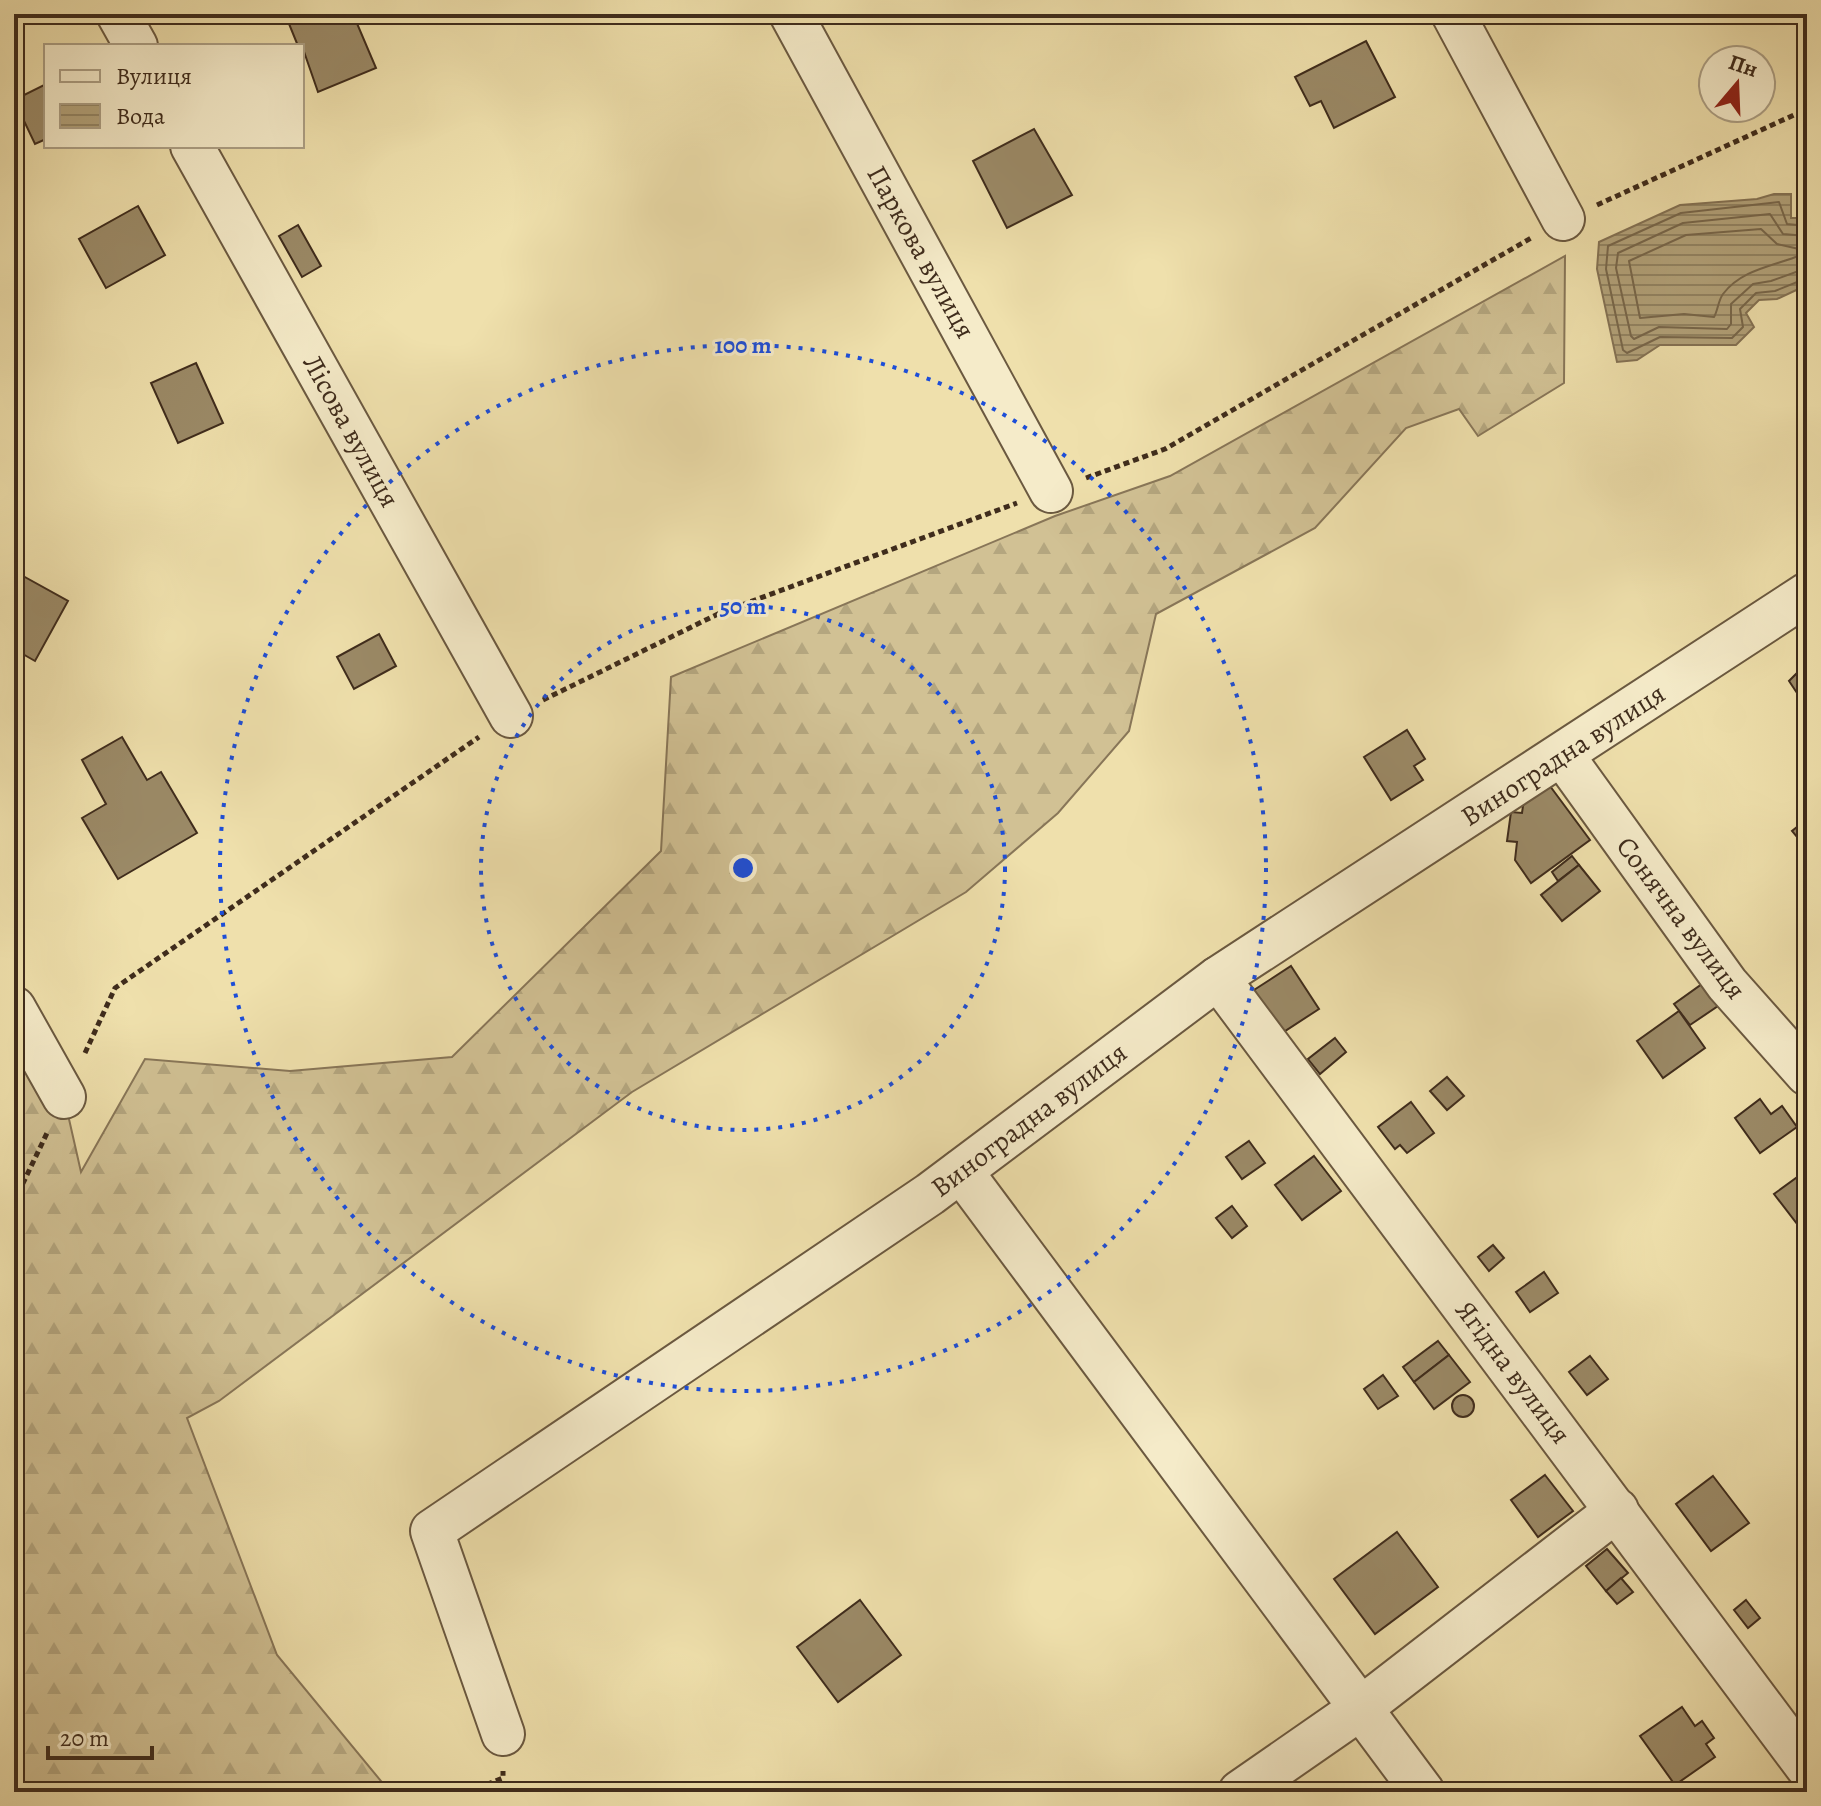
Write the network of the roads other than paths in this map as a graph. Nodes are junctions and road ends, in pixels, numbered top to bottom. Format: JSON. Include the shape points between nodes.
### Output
{"nodes":[{"id":1,"x":118,"y":14,"type":"edge"},
{"id":2,"x":791,"y":14,"type":"edge"},
{"id":3,"x":1453,"y":14,"type":"edge"},
{"id":4,"x":135,"y":44,"type":"edge"},
{"id":5,"x":193,"y":148,"type":"edge"},
{"id":6,"x":1563,"y":219,"type":"road end"},
{"id":7,"x":1051,"y":491,"type":"road end"},
{"id":8,"x":1807,"y":594,"type":"edge"},
{"id":9,"x":511,"y":716,"type":"road end"},
{"id":10,"x":1563,"y":756,"type":"junction"},
{"id":11,"x":1218,"y":978,"type":"junction"},
{"id":12,"x":14,"y":1008,"type":"edge"},
{"id":13,"x":1807,"y":1074,"type":"edge"},
{"id":14,"x":64,"y":1097,"type":"road end"},
{"id":15,"x":961,"y":1171,"type":"junction"},
{"id":16,"x":1617,"y":1510,"type":"junction"},
{"id":17,"x":1361,"y":1708,"type":"junction"},
{"id":18,"x":503,"y":1734,"type":"dead end"},
{"id":19,"x":1807,"y":1767,"type":"edge"},
{"id":20,"x":1240,"y":1792,"type":"edge"},
{"id":21,"x":1423,"y":1792,"type":"edge"}],
"edges":[{"from":1,"to":4,"type":"street"},
{"from":2,"to":7,"type":"street","name":"Паркова вулиця"},
{"from":3,"to":6,"type":"street"},
{"from":5,"to":9,"type":"street","name":"Лісова вулиця"},
{"from":8,"to":10,"type":"street","name":"Виноградна вулиця"},
{"from":10,"to":11,"type":"street","name":"Виноградна вулиця"},
{"from":10,"to":13,"type":"street","name":"Сонячна вулиця","via":[[1727,984]]},
{"from":11,"to":15,"type":"street","name":"Виноградна вулиця"},
{"from":11,"to":16,"type":"street","name":"Ягідна вулиця"},
{"from":12,"to":14,"type":"street"},
{"from":15,"to":17,"type":"street"},
{"from":15,"to":18,"type":"street","name":"Виноградна вулиця","via":[[432,1531]]},
{"from":16,"to":17,"type":"street"},
{"from":16,"to":19,"type":"street","name":"Ягідна вулиця"},
{"from":17,"to":20,"type":"street"},
{"from":17,"to":21,"type":"street"}]}
